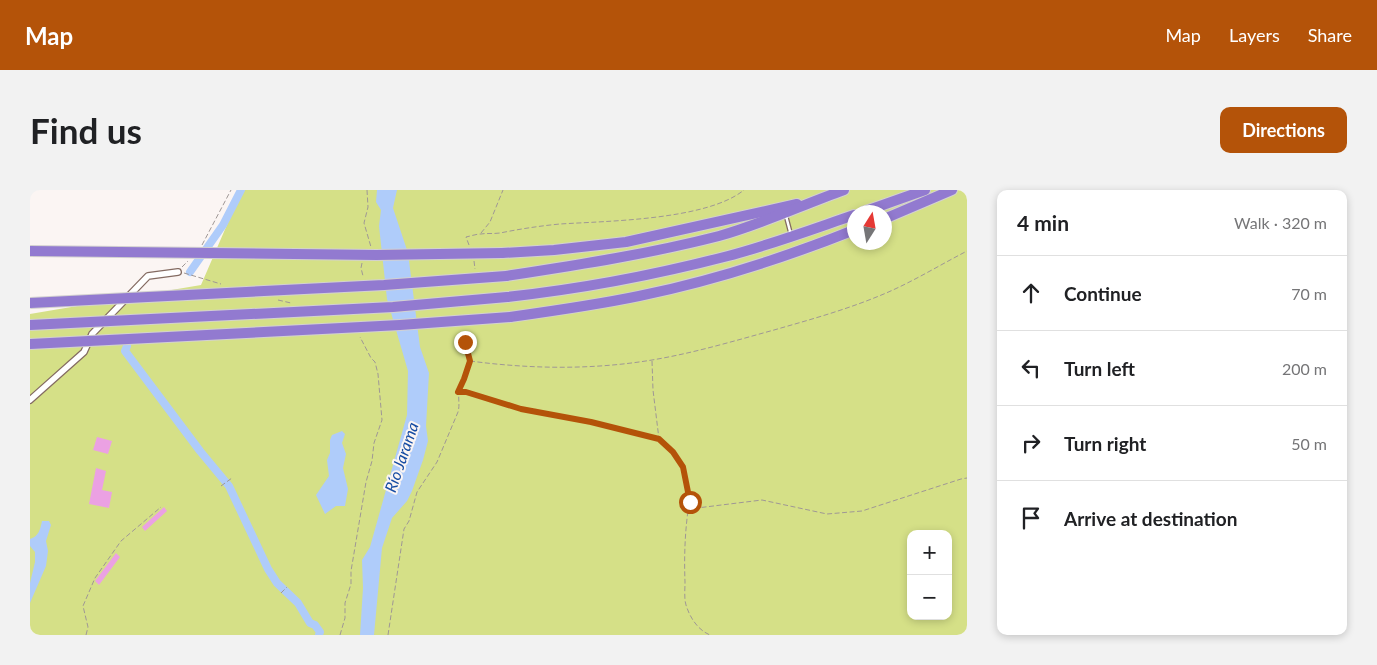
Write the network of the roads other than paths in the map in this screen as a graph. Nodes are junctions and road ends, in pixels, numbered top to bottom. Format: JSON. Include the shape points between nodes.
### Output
{"nodes":[{"id":1,"x":844,"y":190,"type":"edge"},
{"id":2,"x":925,"y":190,"type":"edge"},
{"id":3,"x":952,"y":190,"type":"edge"},
{"id":4,"x":818,"y":200,"type":"junction"},
{"id":5,"x":883,"y":205,"type":"edge"},
{"id":6,"x":786,"y":214,"type":"junction"},
{"id":7,"x":892,"y":216,"type":"edge"},
{"id":8,"x":847,"y":217,"type":"edge"},
{"id":9,"x":847,"y":233,"type":"edge"},
{"id":10,"x":791,"y":236,"type":"junction"},
{"id":11,"x":30,"y":250,"type":"edge"},
{"id":12,"x":178,"y":272,"type":"road end"},
{"id":13,"x":30,"y":303,"type":"edge"},
{"id":14,"x":30,"y":325,"type":"edge"},
{"id":15,"x":30,"y":344,"type":"edge"},
{"id":16,"x":30,"y":400,"type":"edge"}],
"edges":[{"from":1,"to":4,"type":"highway"},
{"from":2,"to":5,"type":"highway"},
{"from":3,"to":7,"type":"highway"},
{"from":4,"to":6,"type":"highway"},
{"from":4,"to":11,"type":"highway","bridge":true,"via":[[626,242],[554,250],[376,256]]},
{"from":6,"to":10,"type":"lane"},
{"from":6,"to":13,"type":"highway","bridge":true,"via":[[720,235],[639,254],[506,276]]},
{"from":8,"to":10,"type":"highway"},
{"from":9,"to":15,"type":"highway","bridge":true,"via":[[810,248],[715,277],[639,296],[510,317]]},
{"from":10,"to":14,"type":"highway","bridge":true,"via":[[728,256],[561,291],[393,306]]},
{"from":12,"to":16,"type":"street","via":[[148,276],[92,334],[84,352]]}]}
